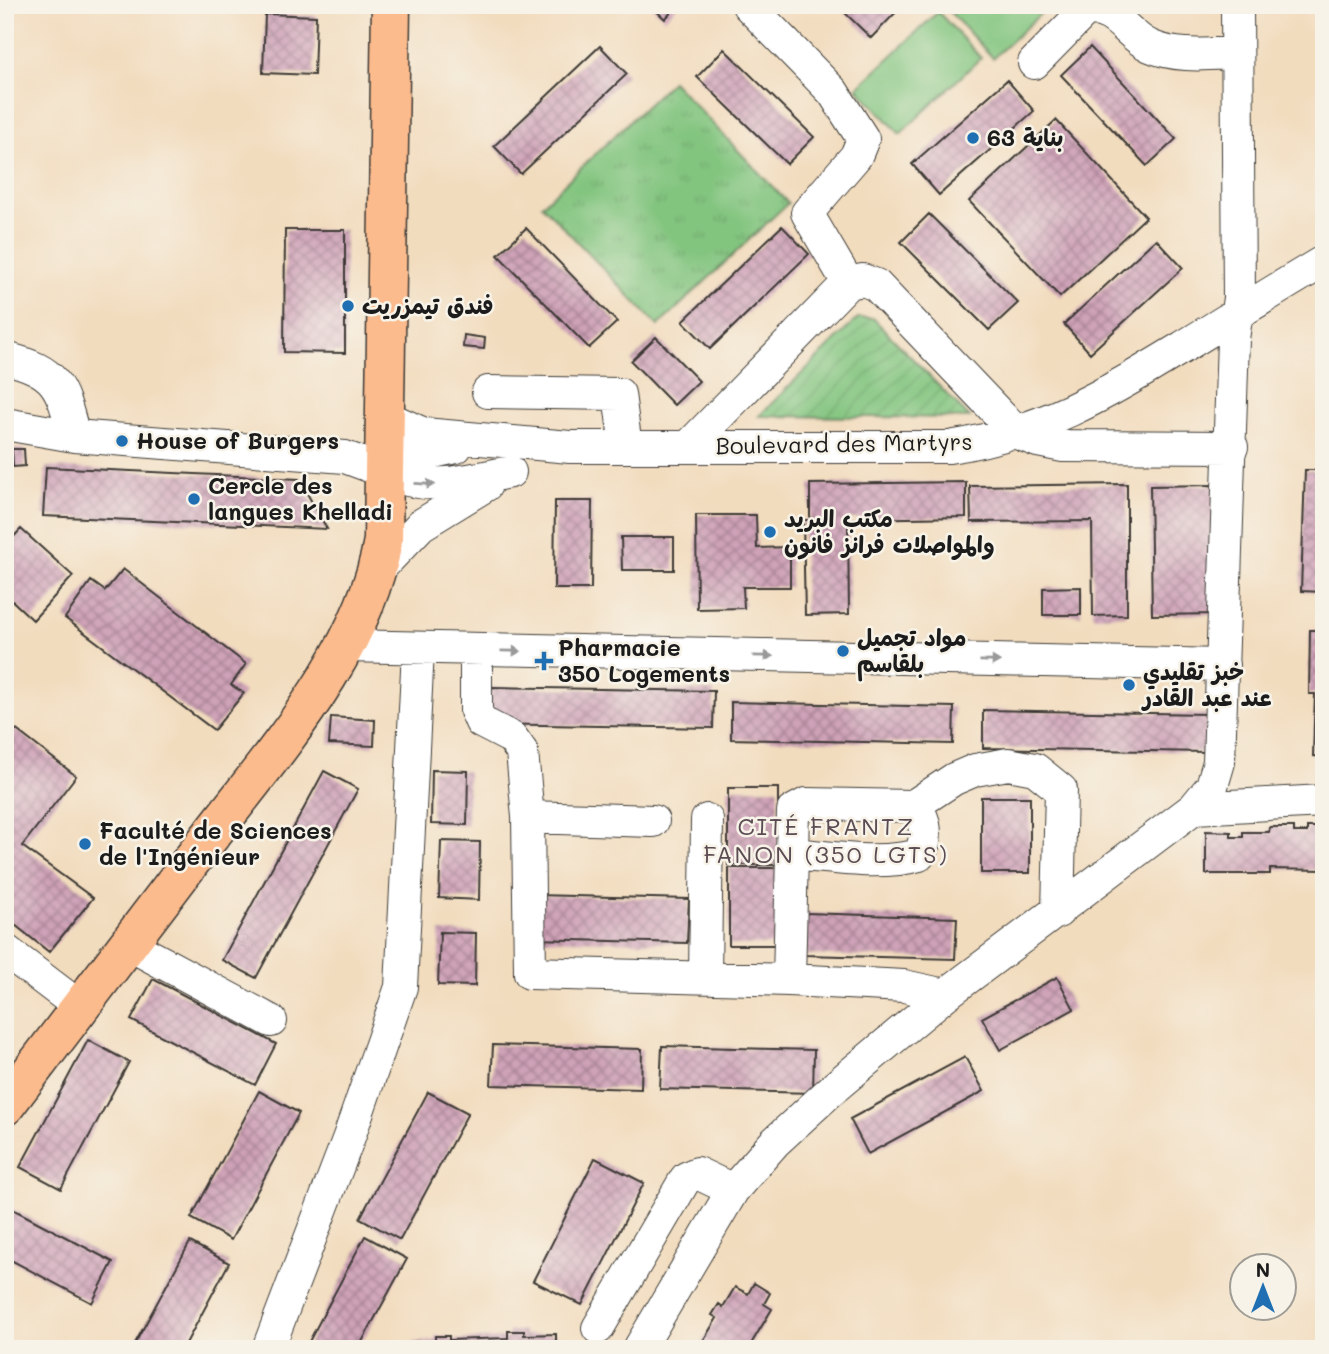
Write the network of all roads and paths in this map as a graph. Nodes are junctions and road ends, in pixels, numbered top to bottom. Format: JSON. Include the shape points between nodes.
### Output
{"nodes":[{"id":1,"x":391,"y":5,"type":"edge"},
{"id":2,"x":748,"y":5,"type":"edge"},
{"id":3,"x":1237,"y":5,"type":"edge"},
{"id":4,"x":1237,"y":53,"type":"junction"},
{"id":5,"x":1034,"y":63,"type":"dead end"},
{"id":6,"x":1324,"y":261,"type":"edge"},
{"id":7,"x":848,"y":283,"type":"junction"},
{"id":8,"x":1236,"y":314,"type":"junction"},
{"id":9,"x":5,"y":358,"type":"edge"},
{"id":10,"x":488,"y":392,"type":"dead end"},
{"id":11,"x":384,"y":416,"type":"junction"},
{"id":12,"x":5,"y":424,"type":"edge"},
{"id":13,"x":1017,"y":433,"type":"junction"},
{"id":14,"x":74,"y":436,"type":"junction"},
{"id":15,"x":499,"y":441,"type":"junction"},
{"id":16,"x":1232,"y":446,"type":"junction"},
{"id":17,"x":570,"y":447,"type":"junction"},
{"id":18,"x":626,"y":447,"type":"junction"},
{"id":19,"x":688,"y":447,"type":"junction"},
{"id":20,"x":383,"y":471,"type":"junction"},
{"id":21,"x":510,"y":472,"type":"junction"},
{"id":22,"x":378,"y":570,"type":"junction"},
{"id":23,"x":345,"y":646,"type":"junction"},
{"id":24,"x":418,"y":650,"type":"junction"},
{"id":25,"x":476,"y":651,"type":"junction"},
{"id":26,"x":1223,"y":665,"type":"junction"},
{"id":27,"x":1324,"y":801,"type":"edge"},
{"id":28,"x":913,"y":806,"type":"junction"},
{"id":29,"x":1194,"y":808,"type":"junction"},
{"id":30,"x":528,"y":817,"type":"junction"},
{"id":31,"x":706,"y":820,"type":"dead end"},
{"id":32,"x":653,"y":821,"type":"dead end"},
{"id":33,"x":791,"y":854,"type":"junction"},
{"id":34,"x":1058,"y":912,"type":"junction"},
{"id":35,"x":128,"y":944,"type":"junction"},
{"id":36,"x":5,"y":950,"type":"edge"},
{"id":37,"x":705,"y":977,"type":"junction"},
{"id":38,"x":789,"y":980,"type":"junction"},
{"id":39,"x":945,"y":995,"type":"junction"},
{"id":40,"x":80,"y":1007,"type":"junction"},
{"id":41,"x":271,"y":1021,"type":"dead end"},
{"id":42,"x":5,"y":1106,"type":"edge"},
{"id":43,"x":733,"y":1190,"type":"junction"},
{"id":44,"x":598,"y":1328,"type":"dead end"},
{"id":45,"x":268,"y":1349,"type":"edge"},
{"id":46,"x":639,"y":1349,"type":"edge"}],
"edges":[{"from":1,"to":11,"type":"main road"},
{"from":2,"to":7,"type":"street","via":[[833,92],[863,139],[856,156],[807,213]]},
{"from":3,"to":4,"type":"street"},
{"from":4,"to":5,"type":"street","via":[[1160,50],[1098,9],[1086,10]]},
{"from":4,"to":8,"type":"street"},
{"from":6,"to":8,"type":"street","name":"Boulevard des Martyrs"},
{"from":7,"to":13,"type":"street","via":[[863,280],[876,285]]},
{"from":7,"to":19,"type":"street"},
{"from":8,"to":13,"type":"street","name":"Boulevard des Martyrs","via":[[1120,385],[1056,419]]},
{"from":8,"to":16,"type":"street"},
{"from":9,"to":14,"type":"street","via":[[33,365],[53,380],[64,398]]},
{"from":10,"to":18,"type":"street","via":[[619,394]]},
{"from":11,"to":15,"type":"street","via":[[424,435]]},
{"from":11,"to":20,"type":"main road"},
{"from":12,"to":14,"type":"street"},
{"from":13,"to":16,"type":"street","via":[[1063,446]]},
{"from":13,"to":19,"type":"street","name":"Boulevard des Martyrs","via":[[949,446]]},
{"from":14,"to":20,"type":"street","via":[[345,457]]},
{"from":15,"to":17,"type":"street","name":"Boulevard des Martyrs"},
{"from":15,"to":20,"type":"street","via":[[400,458]]},
{"from":16,"to":26,"type":"street"},
{"from":17,"to":18,"type":"street","name":"Boulevard des Martyrs"},
{"from":17,"to":21,"type":"street"},
{"from":18,"to":19,"type":"street","name":"Boulevard des Martyrs"},
{"from":20,"to":21,"type":"street","one_way":true,"via":[[408,483],[442,485]]},
{"from":20,"to":22,"type":"main road"},
{"from":21,"to":22,"type":"street","via":[[421,525]]},
{"from":22,"to":23,"type":"main road"},
{"from":23,"to":24,"type":"street"},
{"from":23,"to":35,"type":"main road","via":[[296,723]]},
{"from":24,"to":25,"type":"street"},
{"from":24,"to":45,"type":"street","via":[[401,988]]},
{"from":25,"to":26,"type":"street","one_way":true},
{"from":25,"to":30,"type":"street","via":[[476,711],[481,722],[512,738],[522,752]]},
{"from":26,"to":29,"type":"street","via":[[1219,762],[1212,786]]},
{"from":27,"to":29,"type":"street"},
{"from":28,"to":33,"type":"street","via":[[806,804],[793,811]]},
{"from":28,"to":33,"type":"street","via":[[925,821],[919,855],[863,860]]},
{"from":28,"to":34,"type":"street","via":[[975,770],[1007,764],[1035,769],[1061,790]]},
{"from":29,"to":34,"type":"street"},
{"from":30,"to":32,"type":"street"},
{"from":30,"to":37,"type":"street","via":[[530,973]]},
{"from":31,"to":37,"type":"street"},
{"from":33,"to":38,"type":"street"},
{"from":34,"to":39,"type":"street"},
{"from":35,"to":40,"type":"main road"},
{"from":35,"to":41,"type":"street"},
{"from":36,"to":40,"type":"street"},
{"from":37,"to":38,"type":"street"},
{"from":38,"to":39,"type":"street","via":[[904,986]]},
{"from":39,"to":43,"type":"street","via":[[775,1142]]},
{"from":40,"to":42,"type":"main road"},
{"from":43,"to":44,"type":"street","via":[[698,1173],[685,1178]]},
{"from":43,"to":46,"type":"street"}]}
